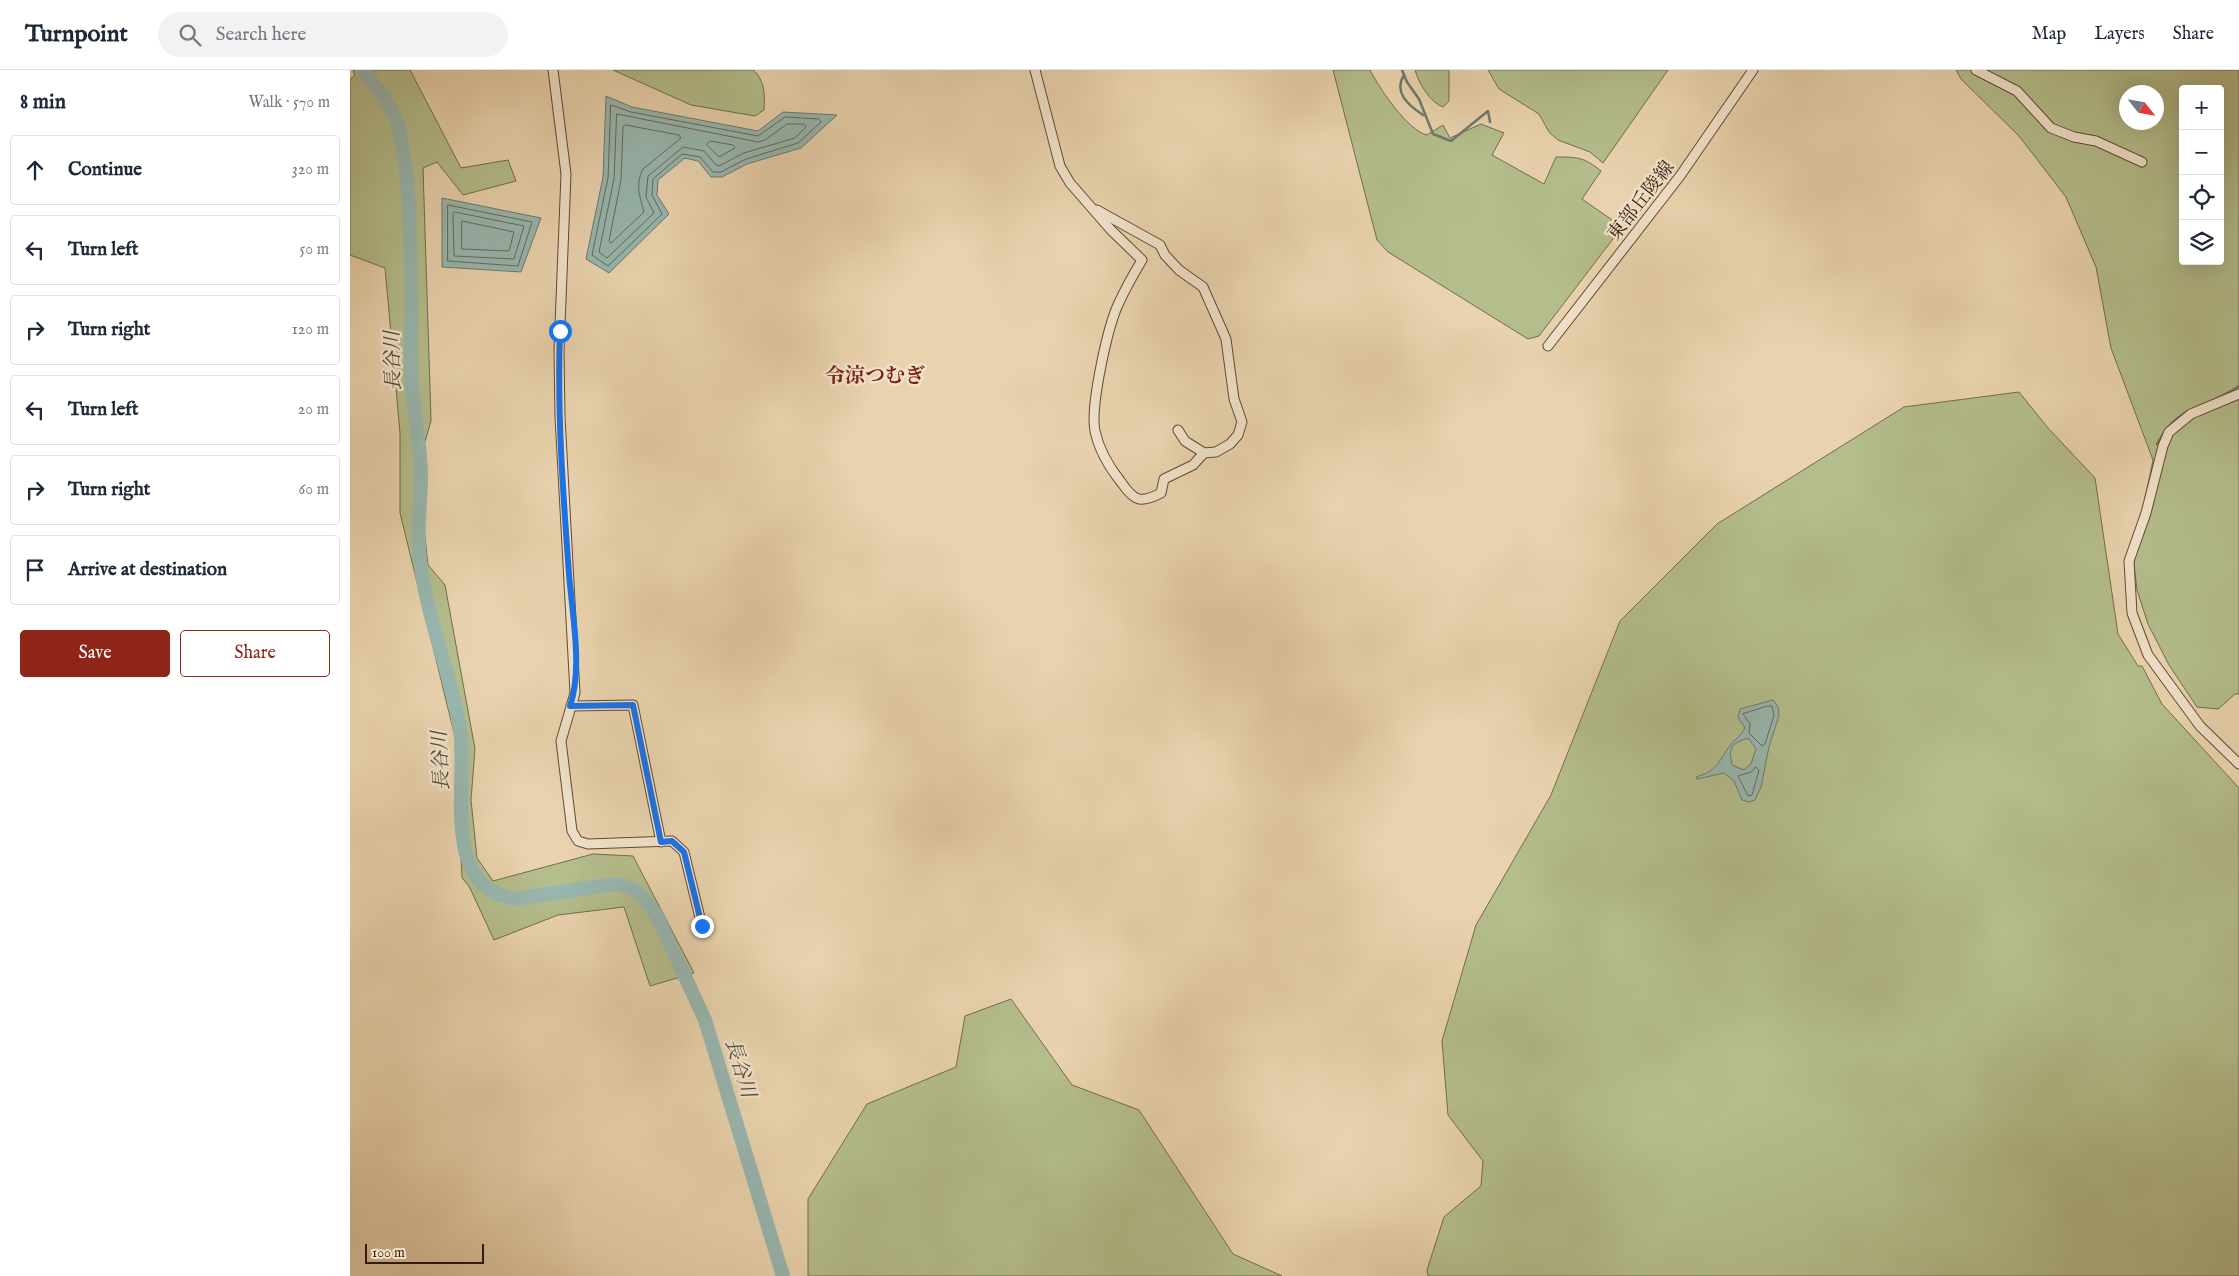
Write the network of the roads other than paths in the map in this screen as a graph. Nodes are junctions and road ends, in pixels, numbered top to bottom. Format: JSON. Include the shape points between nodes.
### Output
{"nodes":[{"id":1,"x":553,"y":70,"type":"edge"},
{"id":2,"x":1035,"y":70,"type":"edge"},
{"id":3,"x":1753,"y":70,"type":"edge"},
{"id":4,"x":1976,"y":70,"type":"edge"},
{"id":5,"x":2142,"y":162,"type":"dead end"},
{"id":6,"x":1088,"y":205,"type":"junction"},
{"id":7,"x":1548,"y":346,"type":"dead end"},
{"id":8,"x":2239,"y":394,"type":"edge"},
{"id":9,"x":1178,"y":430,"type":"dead end"},
{"id":10,"x":1204,"y":453,"type":"junction"},
{"id":11,"x":570,"y":706,"type":"junction"},
{"id":12,"x":2239,"y":764,"type":"edge"},
{"id":13,"x":661,"y":842,"type":"junction"},
{"id":14,"x":702,"y":926,"type":"dead end"}],
"edges":[{"from":1,"to":11,"type":"street","via":[[566,174],[559,350],[574,650],[575,692]]},
{"from":2,"to":6,"type":"street","via":[[1060,166]]},
{"from":3,"to":7,"type":"street","name":"東部丘陵線","via":[[1680,176]]},
{"from":4,"to":5,"type":"street","via":[[2017,91],[2051,128],[2096,141]]},
{"from":6,"to":10,"type":"street","via":[[1160,245],[1179,270],[1203,287],[1226,340],[1234,399],[1242,422],[1238,435],[1230,444],[1216,452]]},
{"from":6,"to":10,"type":"street","via":[[1142,260],[1116,309],[1102,366],[1094,405],[1095,430],[1102,454],[1130,495],[1140,500],[1161,493],[1164,479],[1193,464]]},
{"from":8,"to":12,"type":"street","via":[[2190,414],[2170,432],[2129,560],[2132,613],[2148,655],[2200,726]]},
{"from":9,"to":10,"type":"street","via":[[1185,441]]},
{"from":11,"to":13,"type":"street","via":[[633,705]]},
{"from":11,"to":13,"type":"street","via":[[561,740],[572,831],[578,841],[588,844]]},
{"from":13,"to":14,"type":"street","via":[[672,841],[684,852]]}]}
